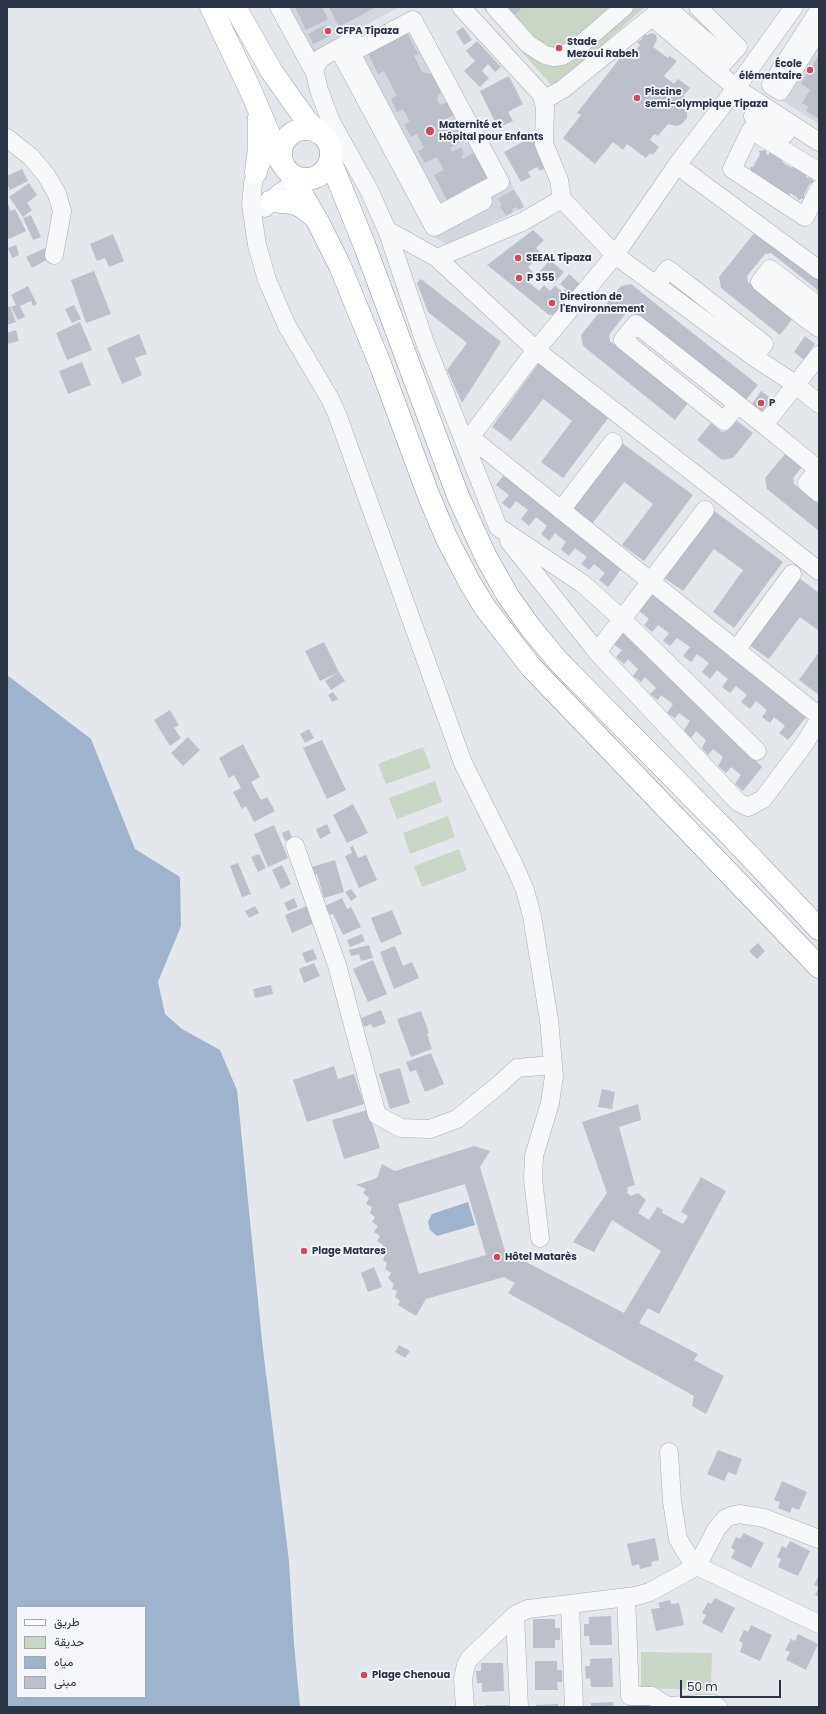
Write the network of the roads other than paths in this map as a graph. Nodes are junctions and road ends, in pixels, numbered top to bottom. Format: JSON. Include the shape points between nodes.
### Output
{"nodes":[{"id":1,"x":211,"y":7,"type":"edge"},
{"id":2,"x":235,"y":7,"type":"edge"},
{"id":3,"x":279,"y":7,"type":"edge"},
{"id":4,"x":416,"y":7,"type":"edge"},
{"id":5,"x":461,"y":7,"type":"edge"},
{"id":6,"x":495,"y":7,"type":"edge"},
{"id":7,"x":624,"y":7,"type":"edge"},
{"id":8,"x":698,"y":7,"type":"edge"},
{"id":9,"x":661,"y":10,"type":"edge"},
{"id":10,"x":819,"y":10,"type":"edge"},
{"id":11,"x":791,"y":12,"type":"edge"},
{"id":12,"x":813,"y":32,"type":"edge"},
{"id":13,"x":721,"y":65,"type":"junction"},
{"id":14,"x":315,"y":73,"type":"junction"},
{"id":15,"x":736,"y":88,"type":"junction"},
{"id":16,"x":544,"y":100,"type":"junction"},
{"id":17,"x":758,"y":103,"type":"junction"},
{"id":18,"x":259,"y":111,"type":"junction"},
{"id":19,"x":7,"y":138,"type":"edge"},
{"id":20,"x":819,"y":142,"type":"edge"},
{"id":21,"x":329,"y":144,"type":"junction"},
{"id":22,"x":819,"y":153,"type":"edge"},
{"id":23,"x":289,"y":165,"type":"junction"},
{"id":24,"x":677,"y":165,"type":"junction"},
{"id":25,"x":256,"y":172,"type":"junction"},
{"id":26,"x":819,"y":172,"type":"edge"},
{"id":27,"x":819,"y":189,"type":"edge"},
{"id":28,"x":562,"y":198,"type":"junction"},
{"id":29,"x":271,"y":200,"type":"junction"},
{"id":30,"x":510,"y":202,"type":"junction"},
{"id":31,"x":318,"y":222,"type":"junction"},
{"id":32,"x":254,"y":228,"type":"junction"},
{"id":33,"x":387,"y":230,"type":"junction"},
{"id":34,"x":54,"y":255,"type":"dead end"},
{"id":35,"x":615,"y":255,"type":"junction"},
{"id":36,"x":437,"y":258,"type":"junction"},
{"id":37,"x":819,"y":270,"type":"edge"},
{"id":38,"x":536,"y":350,"type":"junction"},
{"id":39,"x":819,"y":355,"type":"edge"},
{"id":40,"x":795,"y":384,"type":"junction"},
{"id":41,"x":819,"y":404,"type":"edge"},
{"id":42,"x":737,"y":405,"type":"junction"},
{"id":43,"x":764,"y":425,"type":"junction"},
{"id":44,"x":467,"y":441,"type":"junction"},
{"id":45,"x":613,"y":442,"type":"dead end"},
{"id":46,"x":818,"y":470,"type":"edge"},
{"id":47,"x":819,"y":493,"type":"edge"},
{"id":48,"x":561,"y":510,"type":"junction"},
{"id":49,"x":705,"y":510,"type":"dead end"},
{"id":50,"x":498,"y":527,"type":"junction"},
{"id":51,"x":819,"y":571,"type":"edge"},
{"id":52,"x":792,"y":574,"type":"dead end"},
{"id":53,"x":651,"y":582,"type":"junction"},
{"id":54,"x":622,"y":620,"type":"junction"},
{"id":55,"x":736,"y":650,"type":"junction"},
{"id":56,"x":597,"y":652,"type":"junction"},
{"id":57,"x":819,"y":716,"type":"edge"},
{"id":58,"x":819,"y":720,"type":"edge"},
{"id":59,"x":757,"y":751,"type":"dead end"},
{"id":60,"x":295,"y":846,"type":"dead end"},
{"id":61,"x":819,"y":929,"type":"edge"},
{"id":62,"x":819,"y":967,"type":"edge"},
{"id":63,"x":553,"y":1064,"type":"junction"},
{"id":64,"x":540,"y":1238,"type":"dead end"},
{"id":65,"x":669,"y":1452,"type":"dead end"},
{"id":66,"x":819,"y":1539,"type":"edge"},
{"id":67,"x":697,"y":1566,"type":"junction"},
{"id":68,"x":626,"y":1597,"type":"junction"},
{"id":69,"x":570,"y":1604,"type":"junction"},
{"id":70,"x":515,"y":1615,"type":"junction"},
{"id":71,"x":819,"y":1624,"type":"edge"},
{"id":72,"x":465,"y":1707,"type":"edge"},
{"id":73,"x":519,"y":1707,"type":"edge"},
{"id":74,"x":574,"y":1707,"type":"edge"},
{"id":75,"x":669,"y":1707,"type":"edge"},
{"id":76,"x":718,"y":1707,"type":"edge"}],
"edges":[{"from":1,"to":18,"type":"main road"},
{"from":2,"to":21,"type":"main road","via":[[272,72],[299,110]]},
{"from":3,"to":14,"type":"street"},
{"from":4,"to":14,"type":"street","via":[[324,55],[318,61]]},
{"from":5,"to":16,"type":"street","via":[[539,90]]},
{"from":6,"to":7,"type":"street","via":[[528,44],[545,55],[554,57],[562,56],[579,46]]},
{"from":8,"to":13,"type":"street","via":[[738,47]]},
{"from":9,"to":13,"type":"street"},
{"from":9,"to":16,"type":"street","via":[[563,89]]},
{"from":10,"to":12,"type":"street"},
{"from":11,"to":12,"type":"street"},
{"from":11,"to":15,"type":"street"},
{"from":13,"to":15,"type":"street"},
{"from":14,"to":21,"type":"street","via":[[325,108]]},
{"from":15,"to":17,"type":"street"},
{"from":15,"to":24,"type":"street"},
{"from":16,"to":28,"type":"street","via":[[544,144],[559,180]]},
{"from":17,"to":20,"type":"street"},
{"from":17,"to":22,"type":"street","via":[[753,116]]},
{"from":18,"to":23,"type":"main road"},
{"from":18,"to":25,"type":"main road"},
{"from":19,"to":34,"type":"street","via":[[31,157],[58,194],[62,211]]},
{"from":21,"to":23,"type":"main road","via":[[327,167],[315,178]]},
{"from":21,"to":23,"type":"main road","via":[[304,129],[297,130],[286,138]]},
{"from":21,"to":33,"type":"street","via":[[369,190]]},
{"from":21,"to":61,"type":"main road","via":[[458,496],[486,557],[508,596],[559,662]]},
{"from":23,"to":25,"type":"street","via":[[262,161]]},
{"from":23,"to":29,"type":"street","via":[[287,188]]},
{"from":23,"to":31,"type":"main road"},
{"from":24,"to":35,"type":"street"},
{"from":24,"to":37,"type":"street"},
{"from":25,"to":32,"type":"street","via":[[251,205]]},
{"from":26,"to":27,"type":"street","via":[[751,130],[732,170],[805,217]]},
{"from":28,"to":30,"type":"street"},
{"from":28,"to":35,"type":"street"},
{"from":29,"to":31,"type":"main road","via":[[293,203],[311,214]]},
{"from":29,"to":32,"type":"street"},
{"from":30,"to":30,"type":"street","via":[[413,20],[351,53],[437,216],[479,193]]},
{"from":30,"to":36,"type":"street"},
{"from":31,"to":62,"type":"main road","via":[[354,298],[447,539],[486,609],[506,637],[546,683]]},
{"from":32,"to":63,"type":"street","via":[[261,261],[276,303],[329,397],[345,433],[463,763],[525,890],[532,916],[549,1020]]},
{"from":33,"to":36,"type":"street"},
{"from":33,"to":44,"type":"street","via":[[424,340]]},
{"from":35,"to":38,"type":"street"},
{"from":35,"to":40,"type":"street"},
{"from":36,"to":38,"type":"street"},
{"from":38,"to":44,"type":"street"},
{"from":38,"to":51,"type":"street"},
{"from":39,"to":40,"type":"street"},
{"from":40,"to":41,"type":"street"},
{"from":40,"to":43,"type":"street"},
{"from":42,"to":42,"type":"street","via":[[724,421],[623,340],[636,324]]},
{"from":42,"to":43,"type":"street"},
{"from":43,"to":46,"type":"street"},
{"from":44,"to":48,"type":"street"},
{"from":44,"to":50,"type":"street"},
{"from":45,"to":48,"type":"street"},
{"from":46,"to":47,"type":"street","via":[[807,483]]},
{"from":48,"to":53,"type":"street"},
{"from":49,"to":53,"type":"street"},
{"from":50,"to":54,"type":"street","via":[[583,584]]},
{"from":50,"to":56,"type":"street"},
{"from":52,"to":55,"type":"street"},
{"from":53,"to":54,"type":"street"},
{"from":53,"to":55,"type":"street"},
{"from":54,"to":56,"type":"street"},
{"from":54,"to":59,"type":"street"},
{"from":55,"to":57,"type":"street"},
{"from":56,"to":58,"type":"street","via":[[738,802],[748,807],[763,799]]},
{"from":60,"to":63,"type":"street","via":[[337,965],[377,1115],[401,1128],[430,1129],[457,1119],[517,1068]]},
{"from":63,"to":64,"type":"street","via":[[553,1091],[534,1156],[533,1179]]},
{"from":65,"to":67,"type":"street","via":[[672,1501],[678,1539]]},
{"from":66,"to":67,"type":"street","via":[[764,1518],[739,1514],[726,1518],[717,1528]]},
{"from":67,"to":68,"type":"street","via":[[650,1592]]},
{"from":67,"to":71,"type":"street"},
{"from":68,"to":69,"type":"street"},
{"from":68,"to":75,"type":"street","via":[[630,1696],[652,1696]]},
{"from":69,"to":70,"type":"street","via":[[528,1609]]},
{"from":69,"to":74,"type":"street"},
{"from":70,"to":72,"type":"street","via":[[466,1665],[463,1680]]},
{"from":70,"to":73,"type":"street"},
{"from":75,"to":76,"type":"street","via":[[713,1704]]}]}
